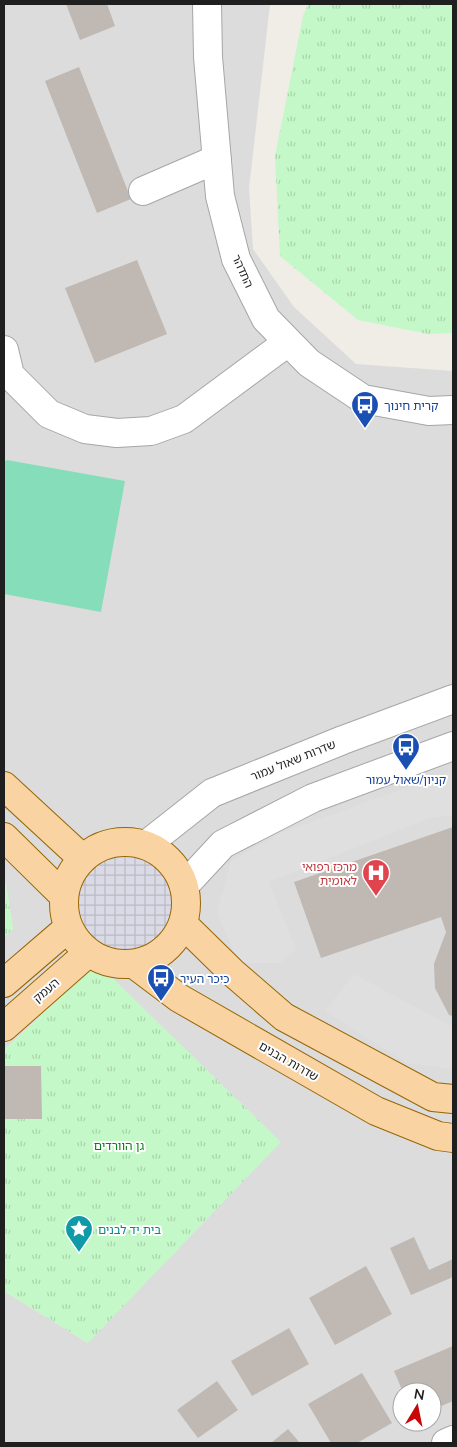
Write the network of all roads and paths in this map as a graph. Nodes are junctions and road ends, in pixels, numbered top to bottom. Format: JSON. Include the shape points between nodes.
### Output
{"nodes":[{"id":1,"x":207,"y":4,"type":"edge"},
{"id":2,"x":217,"y":159,"type":"junction"},
{"id":3,"x":143,"y":192,"type":"dead end"},
{"id":4,"x":288,"y":342,"type":"junction"},
{"id":5,"x":4,"y":350,"type":"edge"},
{"id":6,"x":453,"y":410,"type":"edge"},
{"id":7,"x":453,"y":699,"type":"edge"},
{"id":8,"x":453,"y":746,"type":"edge"},
{"id":9,"x":4,"y":786,"type":"edge"},
{"id":10,"x":4,"y":837,"type":"edge"},
{"id":11,"x":146,"y":845,"type":"junction"},
{"id":12,"x":82,"y":858,"type":"junction"},
{"id":13,"x":184,"y":886,"type":"junction"},
{"id":14,"x":63,"y":895,"type":"junction"},
{"id":15,"x":183,"y":924,"type":"junction"},
{"id":16,"x":68,"y":928,"type":"junction"},
{"id":17,"x":88,"y":953,"type":"junction"},
{"id":18,"x":134,"y":964,"type":"junction"},
{"id":19,"x":4,"y":983,"type":"edge"},
{"id":20,"x":4,"y":1027,"type":"edge"},
{"id":21,"x":453,"y":1089,"type":"edge"},
{"id":22,"x":422,"y":1091,"type":"junction"},
{"id":23,"x":453,"y":1099,"type":"edge"},
{"id":24,"x":453,"y":1138,"type":"edge"},
{"id":25,"x":453,"y":1440,"type":"edge"},
{"id":26,"x":446,"y":1443,"type":"edge"}],
"edges":[{"from":1,"to":2,"type":"street","name":"התדהר"},
{"from":2,"to":3,"type":"street"},
{"from":2,"to":4,"type":"street","name":"התדהר","via":[[220,196],[236,259],[266,320]]},
{"from":4,"to":5,"type":"street","via":[[184,419],[151,432],[117,433],[84,429],[49,414],[10,375]]},
{"from":4,"to":6,"type":"street","name":"התדהר","via":[[309,363],[363,399],[429,411]]},
{"from":7,"to":11,"type":"street","name":"שדרות שאול עמור","via":[[212,794]]},
{"from":8,"to":13,"type":"street","via":[[313,798],[280,814],[223,844]]},
{"from":9,"to":12,"type":"main road"},
{"from":10,"to":14,"type":"main road"},
{"from":11,"to":12,"type":"main road","via":[[123,842],[101,846]]},
{"from":11,"to":13,"type":"main road","via":[[162,854],[176,869]]},
{"from":12,"to":14,"type":"main road","via":[[69,875]]},
{"from":13,"to":15,"type":"main road","via":[[187,905]]},
{"from":14,"to":16,"type":"main road","via":[[63,912]]},
{"from":15,"to":18,"type":"main road","via":[[172,943],[155,957]]},
{"from":15,"to":22,"type":"main road","via":[[284,1017]]},
{"from":16,"to":17,"type":"main road"},
{"from":16,"to":19,"type":"main road"},
{"from":17,"to":18,"type":"main road","via":[[102,961]]},
{"from":17,"to":20,"type":"main road","name":"העמק"},
{"from":18,"to":24,"type":"main road","name":"שדרות הבנים","via":[[180,998],[376,1111],[438,1136]]},
{"from":21,"to":22,"type":"main road"},
{"from":22,"to":23,"type":"main road","via":[[434,1097]]},
{"from":25,"to":26,"type":"street"}]}
